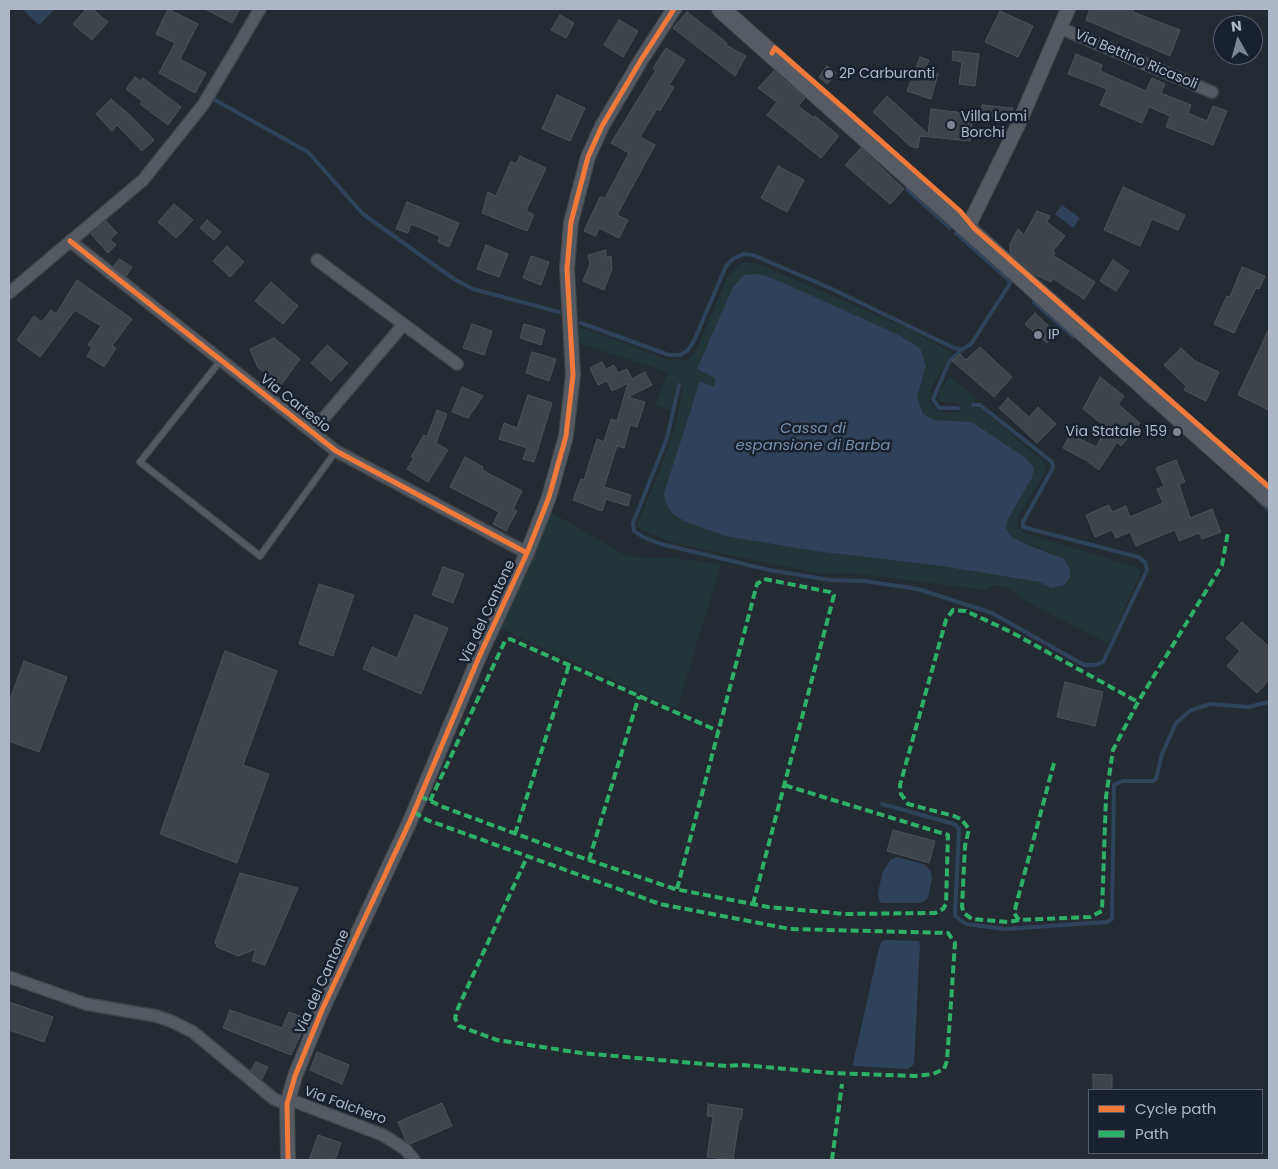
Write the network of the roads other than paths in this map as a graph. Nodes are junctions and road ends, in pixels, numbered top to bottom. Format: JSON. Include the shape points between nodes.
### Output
{"nodes":[{"id":1,"x":260,"y":9,"type":"edge"},
{"id":2,"x":674,"y":9,"type":"edge"},
{"id":3,"x":721,"y":9,"type":"edge"},
{"id":4,"x":1068,"y":9,"type":"edge"},
{"id":5,"x":1060,"y":28,"type":"junction"},
{"id":6,"x":1212,"y":92,"type":"dead end"},
{"id":7,"x":964,"y":228,"type":"junction"},
{"id":8,"x":70,"y":241,"type":"junction"},
{"id":9,"x":317,"y":260,"type":"dead end"},
{"id":10,"x":9,"y":294,"type":"edge"},
{"id":11,"x":403,"y":325,"type":"junction"},
{"id":12,"x":221,"y":360,"type":"junction"},
{"id":13,"x":457,"y":364,"type":"dead end"},
{"id":14,"x":312,"y":432,"type":"junction"},
{"id":15,"x":336,"y":450,"type":"junction"},
{"id":16,"x":1269,"y":498,"type":"edge"},
{"id":17,"x":527,"y":553,"type":"junction"},
{"id":18,"x":9,"y":977,"type":"edge"},
{"id":19,"x":287,"y":1104,"type":"junction"},
{"id":20,"x":288,"y":1160,"type":"edge"},
{"id":21,"x":414,"y":1160,"type":"edge"}],
"edges":[{"from":1,"to":8,"type":"street","via":[[204,105],[143,180]]},
{"from":2,"to":17,"type":"street","name":"Via del Cantone","via":[[614,105],[586,166],[571,222],[567,269],[574,374],[566,436],[549,497]]},
{"from":3,"to":7,"type":"main road"},
{"from":4,"to":5,"type":"street","name":"Via Bettino Ricasoli"},
{"from":5,"to":6,"type":"street","name":"Via Bettino Ricasoli"},
{"from":5,"to":7,"type":"street","name":"Via Bettino Ricasoli","via":[[1019,123],[970,224]]},
{"from":7,"to":16,"type":"main road"},
{"from":8,"to":10,"type":"street"},
{"from":8,"to":12,"type":"street","name":"Via Cartesio"},
{"from":9,"to":11,"type":"street"},
{"from":11,"to":13,"type":"street"},
{"from":11,"to":14,"type":"street"},
{"from":12,"to":14,"type":"street","name":"Via Cartesio"},
{"from":12,"to":15,"type":"lane","via":[[140,462],[260,556]]},
{"from":14,"to":15,"type":"street","name":"Via Cartesio"},
{"from":15,"to":17,"type":"street","name":"Via Cartesio"},
{"from":17,"to":19,"type":"street","name":"Via del Cantone","via":[[410,821],[322,1010]]},
{"from":18,"to":19,"type":"street","via":[[86,1004],[171,1021],[193,1032],[274,1099]]},
{"from":19,"to":20,"type":"street","name":"Via del Cantone"},
{"from":19,"to":21,"type":"street","name":"Via Falchero","via":[[296,1102],[383,1135],[405,1149]]}]}
